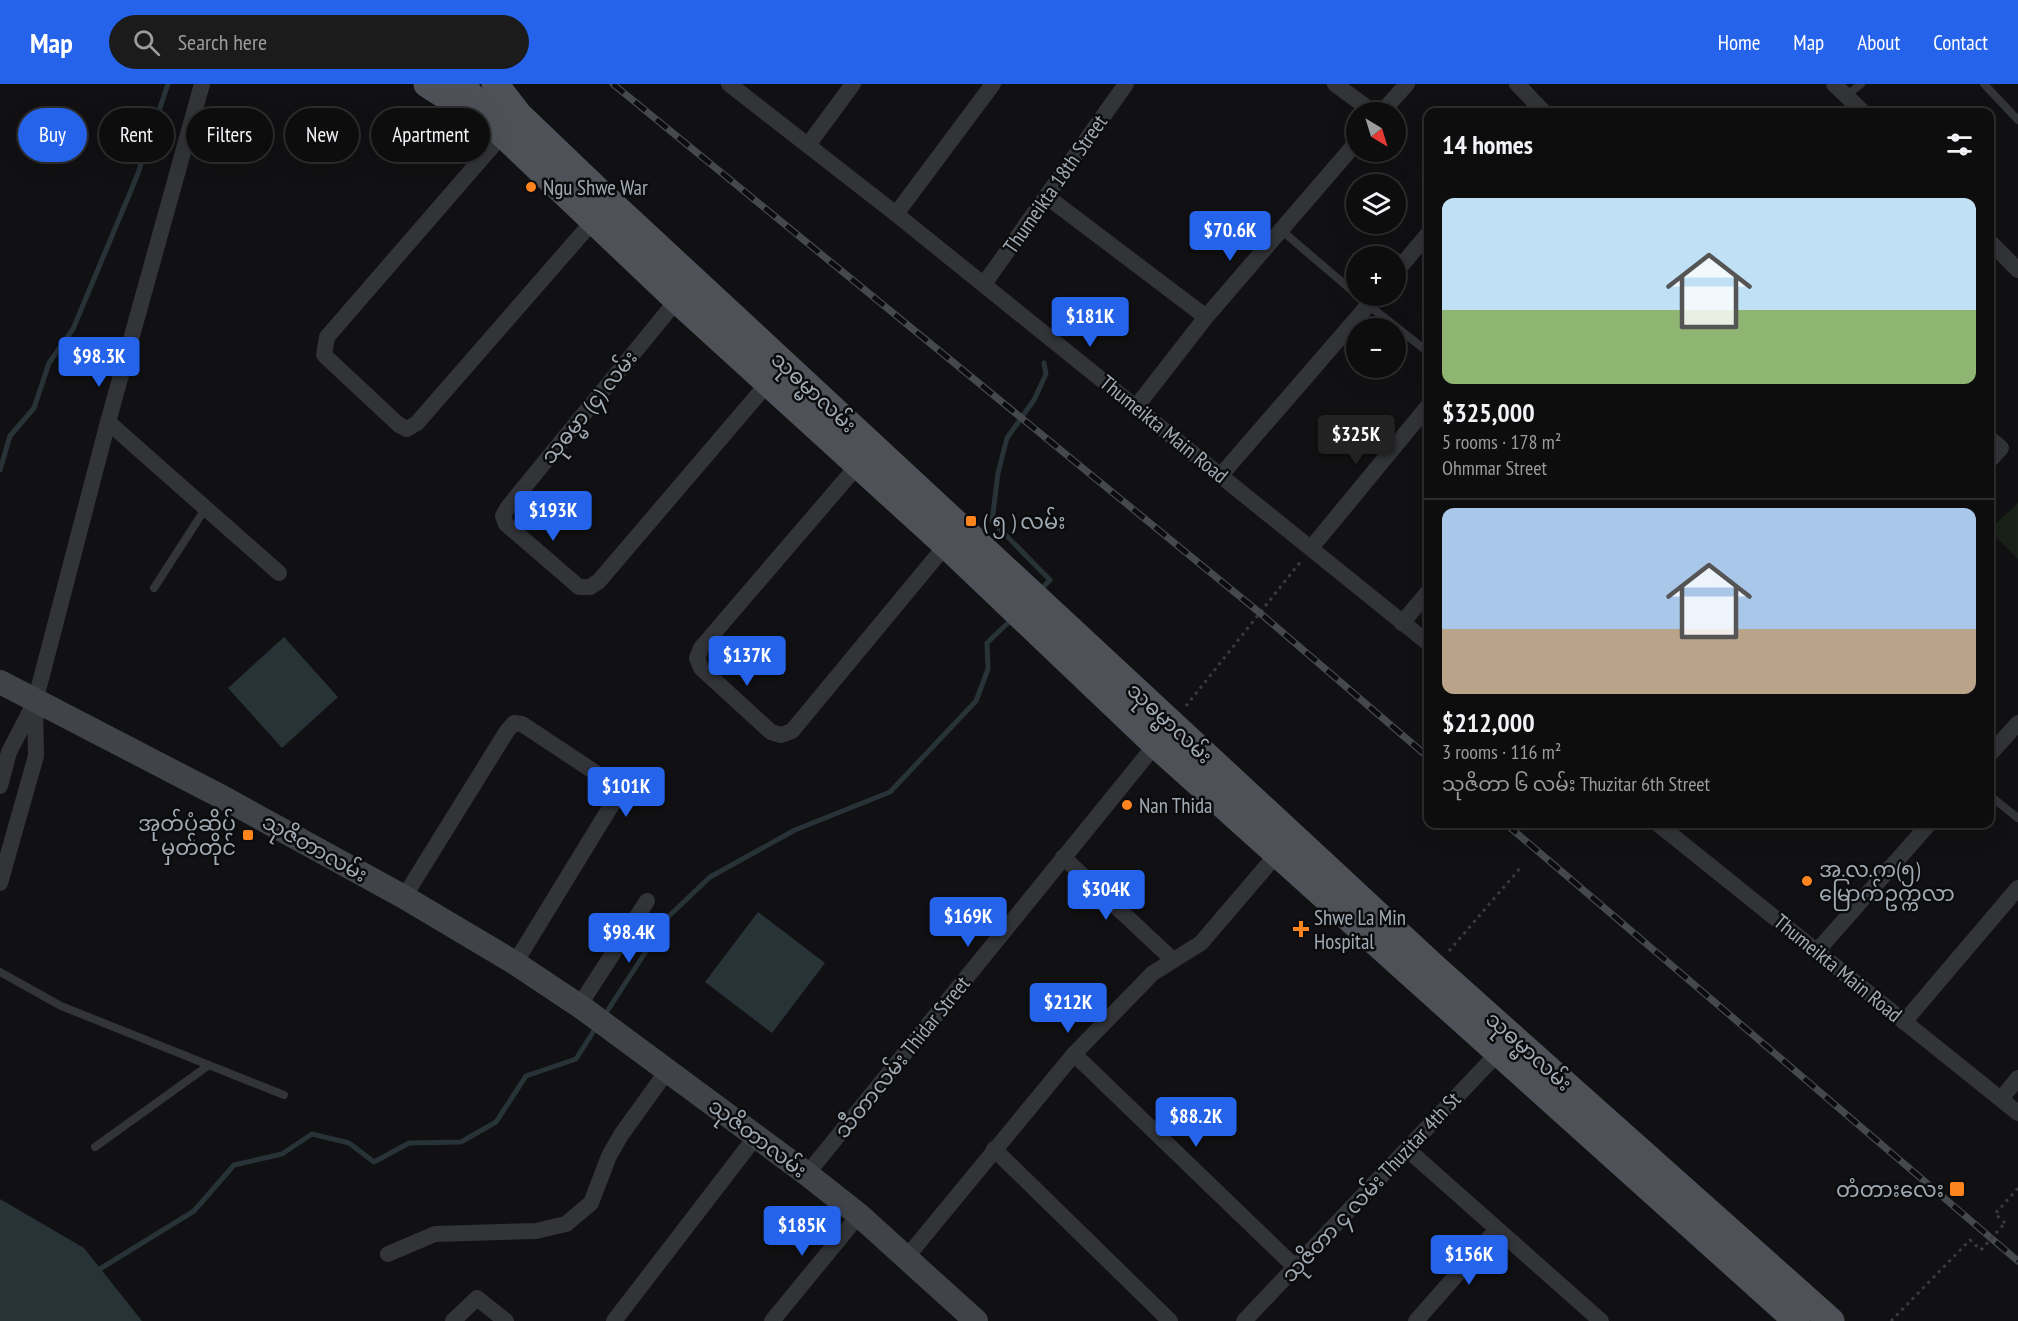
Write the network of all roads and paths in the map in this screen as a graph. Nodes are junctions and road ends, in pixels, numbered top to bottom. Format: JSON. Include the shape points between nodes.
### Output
{"nodes":[{"id":1,"x":202,"y":84,"type":"edge"},
{"id":2,"x":427,"y":84,"type":"edge"},
{"id":3,"x":729,"y":84,"type":"edge"},
{"id":4,"x":853,"y":84,"type":"edge"},
{"id":5,"x":993,"y":84,"type":"edge"},
{"id":6,"x":1126,"y":84,"type":"edge"},
{"id":7,"x":1335,"y":84,"type":"edge"},
{"id":8,"x":1407,"y":84,"type":"edge"},
{"id":9,"x":1517,"y":84,"type":"edge"},
{"id":10,"x":1861,"y":84,"type":"edge"},
{"id":11,"x":1984,"y":84,"type":"edge"},
{"id":12,"x":474,"y":87,"type":"edge"},
{"id":13,"x":1840,"y":90,"type":"edge"},
{"id":14,"x":1359,"y":102,"type":"edge"},
{"id":15,"x":1391,"y":102,"type":"edge"},
{"id":16,"x":1535,"y":108,"type":"edge"},
{"id":17,"x":1859,"y":108,"type":"edge"},
{"id":18,"x":2018,"y":120,"type":"edge"},
{"id":19,"x":505,"y":125,"type":"junction"},
{"id":20,"x":808,"y":145,"type":"junction"},
{"id":21,"x":1346,"y":155,"type":"edge"},
{"id":22,"x":1046,"y":196,"type":"junction"},
{"id":23,"x":896,"y":214,"type":"junction"},
{"id":24,"x":594,"y":220,"type":"junction"},
{"id":25,"x":1281,"y":230,"type":"junction"},
{"id":26,"x":1424,"y":239,"type":"edge"},
{"id":27,"x":1994,"y":246,"type":"edge"},
{"id":28,"x":1406,"y":260,"type":"edge"},
{"id":29,"x":2018,"y":270,"type":"edge"},
{"id":30,"x":1346,"y":282,"type":"edge"},
{"id":31,"x":984,"y":284,"type":"junction"},
{"id":32,"x":677,"y":300,"type":"junction"},
{"id":33,"x":1358,"y":306,"type":"edge"},
{"id":34,"x":1375,"y":306,"type":"edge"},
{"id":35,"x":1206,"y":317,"type":"junction"},
{"id":36,"x":1424,"y":349,"type":"edge"},
{"id":37,"x":768,"y":382,"type":"junction"},
{"id":38,"x":1136,"y":407,"type":"junction"},
{"id":39,"x":1424,"y":411,"type":"edge"},
{"id":40,"x":108,"y":422,"type":"junction"},
{"id":41,"x":858,"y":465,"type":"junction"},
{"id":42,"x":1221,"y":475,"type":"junction"},
{"id":43,"x":205,"y":509,"type":"junction"},
{"id":44,"x":946,"y":545,"type":"junction"},
{"id":45,"x":1311,"y":548,"type":"junction"},
{"id":46,"x":279,"y":573,"type":"dead end"},
{"id":47,"x":154,"y":588,"type":"dead end"},
{"id":48,"x":1424,"y":597,"type":"edge"},
{"id":49,"x":1402,"y":623,"type":"junction"},
{"id":50,"x":1424,"y":640,"type":"edge"},
{"id":51,"x":0,"y":682,"type":"edge"},
{"id":52,"x":35,"y":702,"type":"junction"},
{"id":53,"x":2018,"y":723,"type":"edge"},
{"id":54,"x":1164,"y":734,"type":"junction"},
{"id":55,"x":1994,"y":750,"type":"edge"},
{"id":56,"x":0,"y":786,"type":"edge"},
{"id":57,"x":1994,"y":799,"type":"edge"},
{"id":58,"x":2018,"y":818,"type":"edge"},
{"id":59,"x":1671,"y":828,"type":"edge"},
{"id":60,"x":1925,"y":828,"type":"edge"},
{"id":61,"x":6,"y":842,"type":"edge"},
{"id":62,"x":1277,"y":854,"type":"junction"},
{"id":63,"x":1063,"y":857,"type":"junction"},
{"id":64,"x":1522,"y":866,"type":"dead end"},
{"id":65,"x":0,"y":883,"type":"edge"},
{"id":66,"x":2018,"y":888,"type":"edge"},
{"id":67,"x":404,"y":897,"type":"junction"},
{"id":68,"x":647,"y":901,"type":"dead end"},
{"id":69,"x":1355,"y":909,"type":"junction"},
{"id":70,"x":1818,"y":950,"type":"junction"},
{"id":71,"x":1173,"y":960,"type":"junction"},
{"id":72,"x":515,"y":963,"type":"junction"},
{"id":73,"x":1434,"y":967,"type":"junction"},
{"id":74,"x":0,"y":972,"type":"edge"},
{"id":75,"x":582,"y":1008,"type":"junction"},
{"id":76,"x":1904,"y":1022,"type":"junction"},
{"id":77,"x":1498,"y":1053,"type":"junction"},
{"id":78,"x":1074,"y":1054,"type":"junction"},
{"id":79,"x":209,"y":1065,"type":"junction"},
{"id":80,"x":667,"y":1071,"type":"junction"},
{"id":81,"x":2018,"y":1078,"type":"edge"},
{"id":82,"x":284,"y":1095,"type":"dead end"},
{"id":83,"x":2001,"y":1099,"type":"junction"},
{"id":84,"x":2018,"y":1113,"type":"edge"},
{"id":85,"x":757,"y":1135,"type":"junction"},
{"id":86,"x":95,"y":1147,"type":"dead end"},
{"id":87,"x":994,"y":1149,"type":"junction"},
{"id":88,"x":1408,"y":1150,"type":"junction"},
{"id":89,"x":807,"y":1174,"type":"junction"},
{"id":90,"x":2018,"y":1188,"type":"edge"},
{"id":91,"x":859,"y":1215,"type":"junction"},
{"id":92,"x":1497,"y":1229,"type":"junction"},
{"id":93,"x":388,"y":1254,"type":"dead end"},
{"id":94,"x":906,"y":1258,"type":"junction"},
{"id":95,"x":1295,"y":1268,"type":"junction"},
{"id":96,"x":1592,"y":1318,"type":"edge"},
{"id":97,"x":970,"y":1319,"type":"edge"},
{"id":98,"x":453,"y":1321,"type":"edge"},
{"id":99,"x":506,"y":1321,"type":"edge"},
{"id":100,"x":614,"y":1321,"type":"edge"},
{"id":101,"x":772,"y":1321,"type":"edge"},
{"id":102,"x":1170,"y":1321,"type":"edge"},
{"id":103,"x":1244,"y":1321,"type":"edge"},
{"id":104,"x":1416,"y":1321,"type":"edge"},
{"id":105,"x":1797,"y":1321,"type":"edge"},
{"id":106,"x":1831,"y":1321,"type":"edge"},
{"id":107,"x":1891,"y":1321,"type":"edge"}],
"edges":[{"from":1,"to":40,"type":"street"},
{"from":2,"to":19,"type":"main road","name":"သုဓမ္မာလမ်း"},
{"from":3,"to":20,"type":"street","name":"Thumeikta Main Road"},
{"from":4,"to":20,"type":"street"},
{"from":5,"to":23,"type":"street"},
{"from":6,"to":22,"type":"street","name":"Thumeikta 18th Street"},
{"from":7,"to":14,"type":"street"},
{"from":8,"to":15,"type":"street"},
{"from":9,"to":16,"type":"street"},
{"from":10,"to":13,"type":"lane"},
{"from":11,"to":18,"type":"lane"},
{"from":12,"to":19,"type":"main road","name":"သုဓမ္မာလမ်း"},
{"from":13,"to":17,"type":"street"},
{"from":19,"to":24,"type":"main road","name":"သုဓမ္မာလမ်း"},
{"from":19,"to":24,"type":"street","via":[[327,337],[324,355],[407,429],[417,423]]},
{"from":19,"to":54,"type":"main road","name":"သုဓမ္မာလမ်း"},
{"from":20,"to":23,"type":"street","name":"Thumeikta Main Road"},
{"from":21,"to":25,"type":"street"},
{"from":22,"to":31,"type":"street","name":"Thumeikta 18th Street"},
{"from":22,"to":35,"type":"street"},
{"from":23,"to":31,"type":"street","name":"Thumeikta Main Road"},
{"from":24,"to":32,"type":"main road","name":"သုဓမ္မာလမ်း"},
{"from":25,"to":30,"type":"lane"},
{"from":25,"to":35,"type":"street"},
{"from":26,"to":28,"type":"street"},
{"from":27,"to":29,"type":"street"},
{"from":31,"to":38,"type":"street","name":"Thumeikta Main Road"},
{"from":32,"to":37,"type":"main road","name":"သုဓမ္မာလမ်း"},
{"from":32,"to":37,"type":"street","name":"သုဓမ္မာ (၄) လမ်း","via":[[503,516],[506,524],[579,586],[590,586]]},
{"from":33,"to":42,"type":"street"},
{"from":34,"to":36,"type":"lane"},
{"from":35,"to":38,"type":"street"},
{"from":37,"to":41,"type":"main road","name":"သုဓမ္မာလမ်း"},
{"from":38,"to":42,"type":"street","name":"Thumeikta Main Road"},
{"from":39,"to":45,"type":"street"},
{"from":40,"to":43,"type":"street"},
{"from":40,"to":52,"type":"street"},
{"from":41,"to":44,"type":"main road","name":"သုဓမ္မာလမ်း"},
{"from":41,"to":44,"type":"street","via":[[701,648],[697,658],[701,668],[771,732],[781,735],[792,730]]},
{"from":42,"to":45,"type":"street","name":"Thumeikta Main Road"},
{"from":43,"to":46,"type":"street"},
{"from":43,"to":47,"type":"lane"},
{"from":44,"to":54,"type":"main road","name":"သုဓမ္မာလမ်း"},
{"from":45,"to":49,"type":"street","name":"Thumeikta Main Road"},
{"from":45,"to":54,"type":"path"},
{"from":48,"to":49,"type":"street"},
{"from":49,"to":50,"type":"street","name":"Thumeikta Main Road"},
{"from":51,"to":52,"type":"main road","name":"သုဇိတာလမ်း"},
{"from":52,"to":56,"type":"street","via":[[9,752]]},
{"from":52,"to":61,"type":"street","via":[[36,756]]},
{"from":52,"to":67,"type":"main road","name":"သုဇိတာလမ်း","via":[[222,797]]},
{"from":53,"to":55,"type":"street"},
{"from":54,"to":62,"type":"main road","name":"သုဓမ္မာလမ်း"},
{"from":54,"to":63,"type":"street","name":"သီတာလမ်း Thidar Street"},
{"from":54,"to":69,"type":"main road","name":"သုဓမ္မာလမ်း"},
{"from":57,"to":58,"type":"lane"},
{"from":59,"to":70,"type":"street","name":"Thumeikta Main Road"},
{"from":60,"to":70,"type":"street"},
{"from":61,"to":65,"type":"street"},
{"from":62,"to":69,"type":"main road","name":"သုဓမ္မာလမ်း"},
{"from":62,"to":71,"type":"street","via":[[1201,943]]},
{"from":63,"to":71,"type":"street"},
{"from":63,"to":89,"type":"street","name":"သီတာလမ်း Thidar Street"},
{"from":64,"to":73,"type":"path"},
{"from":66,"to":76,"type":"street"},
{"from":67,"to":72,"type":"main road","name":"သုဇိတာလမ်း"},
{"from":67,"to":72,"type":"street","via":[[514,723],[522,724],[614,785],[619,793]]},
{"from":68,"to":75,"type":"street"},
{"from":69,"to":73,"type":"main road","name":"သုဓမ္မာလမ်း"},
{"from":69,"to":77,"type":"main road","name":"သုဓမ္မာလမ်း"},
{"from":70,"to":76,"type":"street","name":"Thumeikta Main Road"},
{"from":71,"to":78,"type":"street","via":[[1141,985]]},
{"from":72,"to":75,"type":"main road","name":"သုဇိတာလမ်း"},
{"from":73,"to":106,"type":"main road","name":"သုဓမ္မာလမ်း"},
{"from":74,"to":79,"type":"lane","via":[[61,1006]]},
{"from":75,"to":80,"type":"main road","name":"သုဇိတာလမ်း"},
{"from":76,"to":83,"type":"street","name":"Thumeikta Main Road"},
{"from":77,"to":88,"type":"street","name":"သုဇိတာ ၄ လမ်း Thuzitar 4th St"},
{"from":77,"to":105,"type":"main road","name":"သုဓမ္မာလမ်း"},
{"from":78,"to":87,"type":"street"},
{"from":78,"to":95,"type":"street"},
{"from":79,"to":82,"type":"lane"},
{"from":79,"to":86,"type":"lane"},
{"from":80,"to":85,"type":"main road","name":"သုဇိတာလမ်း"},
{"from":80,"to":93,"type":"street","via":[[621,1135],[591,1203],[566,1224],[536,1231],[435,1234]]},
{"from":81,"to":83,"type":"street"},
{"from":83,"to":84,"type":"street","name":"Thumeikta Main Road"},
{"from":85,"to":89,"type":"main road","name":"သုဇိတာလမ်း"},
{"from":85,"to":100,"type":"street"},
{"from":87,"to":94,"type":"street"},
{"from":87,"to":102,"type":"street"},
{"from":88,"to":92,"type":"street"},
{"from":88,"to":95,"type":"street","name":"သုဇိတာ ၄ လမ်း Thuzitar 4th St"},
{"from":89,"to":91,"type":"main road","name":"သုဇိတာလမ်း"},
{"from":90,"to":107,"type":"path","bridge":true,"via":[[1995,1214],[2005,1222],[1981,1250],[1970,1240]]},
{"from":91,"to":94,"type":"main road","name":"သုဇိတာလမ်း"},
{"from":91,"to":101,"type":"street"},
{"from":92,"to":96,"type":"street"},
{"from":92,"to":104,"type":"street"},
{"from":94,"to":97,"type":"main road","name":"သုဇိတာလမ်း"},
{"from":95,"to":103,"type":"street","name":"သုဇိတာ ၄ လမ်း Thuzitar 4th St"},
{"from":98,"to":99,"type":"street","via":[[480,1298]]}]}
